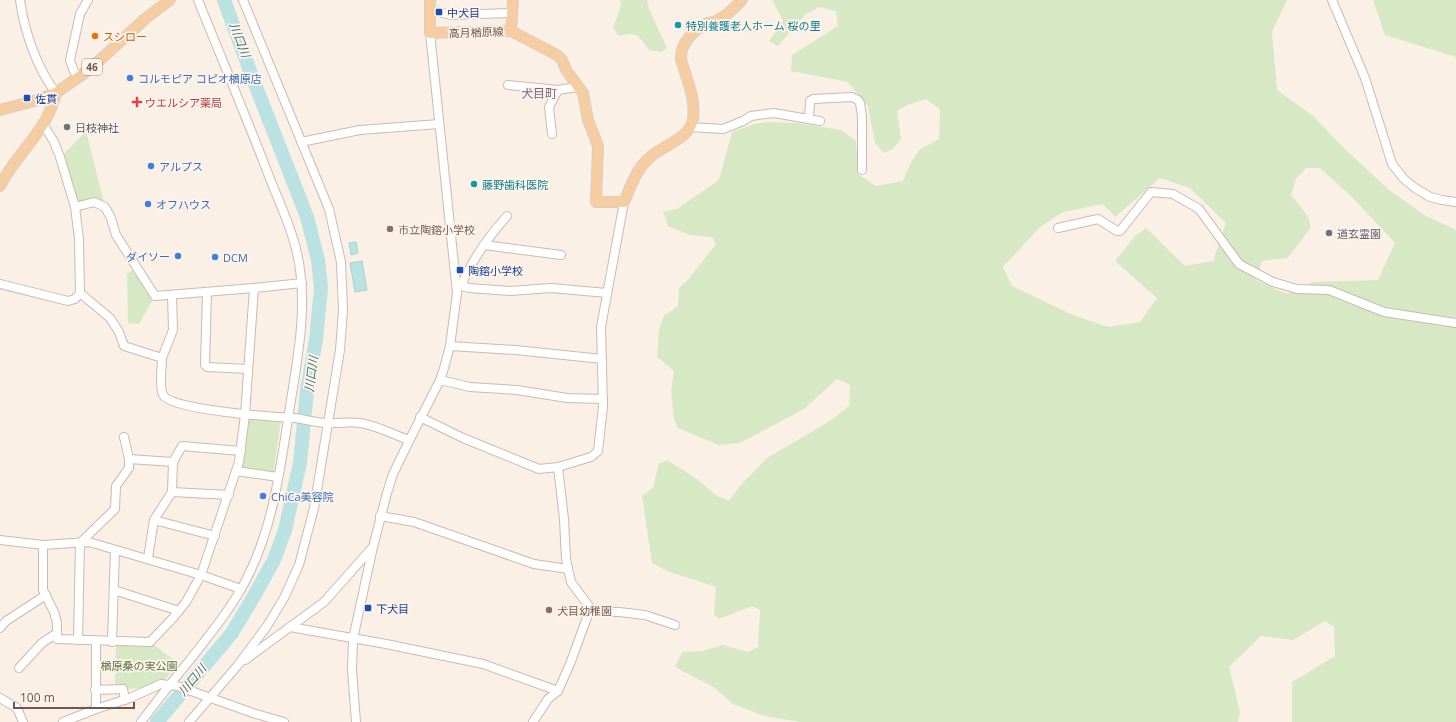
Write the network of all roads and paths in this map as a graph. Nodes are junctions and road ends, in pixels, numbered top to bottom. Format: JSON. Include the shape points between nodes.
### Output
{"nodes":[{"id":1,"x":20,"y":0,"type":"edge"},
{"id":2,"x":88,"y":0,"type":"edge"},
{"id":3,"x":170,"y":0,"type":"edge"},
{"id":4,"x":198,"y":0,"type":"edge"},
{"id":5,"x":243,"y":0,"type":"edge"},
{"id":6,"x":514,"y":0,"type":"edge"},
{"id":7,"x":742,"y":0,"type":"edge"},
{"id":8,"x":1332,"y":0,"type":"edge"},
{"id":9,"x":430,"y":5,"type":"edge"},
{"id":10,"x":512,"y":13,"type":"junction"},
{"id":11,"x":511,"y":31,"type":"junction"},
{"id":12,"x":430,"y":33,"type":"junction"},
{"id":13,"x":78,"y":78,"type":"junction"},
{"id":14,"x":508,"y":85,"type":"dead end"},
{"id":15,"x":577,"y":86,"type":"junction"},
{"id":16,"x":558,"y":90,"type":"junction"},
{"id":17,"x":56,"y":93,"type":"junction"},
{"id":18,"x":0,"y":110,"type":"edge"},
{"id":19,"x":809,"y":119,"type":"junction"},
{"id":20,"x":820,"y":121,"type":"dead end"},
{"id":21,"x":43,"y":124,"type":"junction"},
{"id":22,"x":439,"y":124,"type":"junction"},
{"id":23,"x":690,"y":127,"type":"junction"},
{"id":24,"x":552,"y":134,"type":"dead end"},
{"id":25,"x":301,"y":142,"type":"junction"},
{"id":26,"x":862,"y":170,"type":"dead end"},
{"id":27,"x":0,"y":186,"type":"edge"},
{"id":28,"x":624,"y":202,"type":"junction"},
{"id":29,"x":1456,"y":202,"type":"edge"},
{"id":30,"x":75,"y":206,"type":"junction"},
{"id":31,"x":507,"y":216,"type":"dead end"},
{"id":32,"x":1058,"y":228,"type":"dead end"},
{"id":33,"x":484,"y":245,"type":"junction"},
{"id":34,"x":555,"y":245,"type":"dead end"},
{"id":35,"x":302,"y":283,"type":"junction"},
{"id":36,"x":0,"y":284,"type":"edge"},
{"id":37,"x":459,"y":286,"type":"junction"},
{"id":38,"x":254,"y":288,"type":"junction"},
{"id":39,"x":207,"y":292,"type":"junction"},
{"id":40,"x":607,"y":292,"type":"junction"},
{"id":41,"x":80,"y":293,"type":"junction"},
{"id":42,"x":172,"y":295,"type":"junction"},
{"id":43,"x":1456,"y":323,"type":"edge"},
{"id":44,"x":450,"y":346,"type":"junction"},
{"id":45,"x":162,"y":358,"type":"junction"},
{"id":46,"x":602,"y":359,"type":"junction"},
{"id":47,"x":248,"y":369,"type":"junction"},
{"id":48,"x":440,"y":380,"type":"junction"},
{"id":49,"x":603,"y":399,"type":"junction"},
{"id":50,"x":245,"y":415,"type":"junction"},
{"id":51,"x":420,"y":417,"type":"junction"},
{"id":52,"x":292,"y":419,"type":"junction"},
{"id":53,"x":326,"y":423,"type":"junction"},
{"id":54,"x":124,"y":437,"type":"dead end"},
{"id":55,"x":409,"y":440,"type":"junction"},
{"id":56,"x":241,"y":451,"type":"junction"},
{"id":57,"x":129,"y":459,"type":"junction"},
{"id":58,"x":173,"y":462,"type":"junction"},
{"id":59,"x":558,"y":467,"type":"junction"},
{"id":60,"x":539,"y":469,"type":"junction"},
{"id":61,"x":236,"y":471,"type":"junction"},
{"id":62,"x":278,"y":477,"type":"junction"},
{"id":63,"x":560,"y":484,"type":"junction"},
{"id":64,"x":172,"y":492,"type":"junction"},
{"id":65,"x":229,"y":495,"type":"junction"},
{"id":66,"x":380,"y":516,"type":"junction"},
{"id":67,"x":154,"y":520,"type":"junction"},
{"id":68,"x":215,"y":536,"type":"junction"},
{"id":69,"x":0,"y":540,"type":"edge"},
{"id":70,"x":80,"y":543,"type":"junction"},
{"id":71,"x":43,"y":545,"type":"junction"},
{"id":72,"x":373,"y":547,"type":"junction"},
{"id":73,"x":115,"y":550,"type":"junction"},
{"id":74,"x":148,"y":558,"type":"junction"},
{"id":75,"x":568,"y":569,"type":"junction"},
{"id":76,"x":201,"y":575,"type":"junction"},
{"id":77,"x":241,"y":589,"type":"junction"},
{"id":78,"x":114,"y":590,"type":"junction"},
{"id":79,"x":46,"y":596,"type":"junction"},
{"id":80,"x":179,"y":611,"type":"junction"},
{"id":81,"x":589,"y":612,"type":"junction"},
{"id":82,"x":675,"y":625,"type":"dead end"},
{"id":83,"x":290,"y":627,"type":"junction"},
{"id":84,"x":0,"y":628,"type":"edge"},
{"id":85,"x":57,"y":633,"type":"junction"},
{"id":86,"x":353,"y":639,"type":"junction"},
{"id":87,"x":78,"y":640,"type":"junction"},
{"id":88,"x":96,"y":641,"type":"junction"},
{"id":89,"x":112,"y":642,"type":"junction"},
{"id":90,"x":238,"y":665,"type":"junction"},
{"id":91,"x":19,"y":668,"type":"dead end"},
{"id":92,"x":173,"y":685,"type":"junction"},
{"id":93,"x":95,"y":690,"type":"junction"},
{"id":94,"x":558,"y":690,"type":"junction"},
{"id":95,"x":208,"y":697,"type":"junction"},
{"id":96,"x":0,"y":698,"type":"edge"},
{"id":97,"x":125,"y":700,"type":"junction"},
{"id":98,"x":96,"y":709,"type":"junction"},
{"id":99,"x":253,"y":713,"type":"junction"},
{"id":100,"x":190,"y":721,"type":"edge"},
{"id":101,"x":23,"y":722,"type":"edge"},
{"id":102,"x":63,"y":722,"type":"edge"},
{"id":103,"x":141,"y":722,"type":"edge"},
{"id":104,"x":251,"y":722,"type":"edge"},
{"id":105,"x":284,"y":722,"type":"edge"},
{"id":106,"x":356,"y":722,"type":"edge"},
{"id":107,"x":533,"y":722,"type":"edge"}],
"edges":[{"from":1,"to":17,"type":"street","via":[[27,34],[49,84]]},
{"from":2,"to":13,"type":"street","via":[[80,14],[70,60]]},
{"from":3,"to":13,"type":"main road","number":"46"},
{"from":4,"to":35,"type":"street","via":[[290,230]]},
{"from":5,"to":25,"type":"street"},
{"from":6,"to":10,"type":"main road"},
{"from":7,"to":23,"type":"main road","via":[[719,20],[700,28],[690,37],[680,53],[693,100],[693,119]]},
{"from":8,"to":29,"type":"street","via":[[1365,78],[1392,164],[1404,179],[1430,197]]},
{"from":9,"to":10,"type":"street","via":[[451,15]]},
{"from":9,"to":12,"type":"main road"},
{"from":10,"to":11,"type":"main road"},
{"from":11,"to":12,"type":"main road","name":"高月楢原線"},
{"from":11,"to":15,"type":"main road","name":"高月楢原線","via":[[557,55]]},
{"from":12,"to":22,"type":"street"},
{"from":13,"to":17,"type":"main road","number":"46"},
{"from":14,"to":16,"type":"street"},
{"from":15,"to":16,"type":"street"},
{"from":15,"to":28,"type":"main road","name":"高月楢原線","via":[[584,98],[588,120],[598,146],[596,202]]},
{"from":16,"to":24,"type":"street","via":[[549,106]]},
{"from":17,"to":18,"type":"main road","number":"46"},
{"from":17,"to":21,"type":"main road"},
{"from":19,"to":20,"type":"street"},
{"from":19,"to":23,"type":"street","via":[[774,113],[751,116],[723,129]]},
{"from":19,"to":26,"type":"street","via":[[809,104],[813,99],[852,97],[858,100],[862,116]]},
{"from":21,"to":27,"type":"main road","via":[[7,172]]},
{"from":21,"to":30,"type":"street","via":[[60,157]]},
{"from":22,"to":25,"type":"street","via":[[360,130]]},
{"from":22,"to":37,"type":"street"},
{"from":23,"to":28,"type":"main road","via":[[684,135],[644,163]]},
{"from":25,"to":53,"type":"street","via":[[328,209],[341,262],[343,310],[340,350]]},
{"from":28,"to":40,"type":"street"},
{"from":30,"to":41,"type":"street","via":[[79,239]]},
{"from":30,"to":42,"type":"street","via":[[94,202],[105,207],[116,235],[155,296]]},
{"from":31,"to":33,"type":"street"},
{"from":32,"to":43,"type":"street","via":[[1098,219],[1120,231],[1151,192],[1173,194],[1199,209],[1239,264],[1273,282],[1297,289],[1329,290],[1384,312]]},
{"from":33,"to":34,"type":"street","via":[[558,255]]},
{"from":33,"to":37,"type":"street"},
{"from":35,"to":38,"type":"street"},
{"from":35,"to":52,"type":"street","via":[[302,319]]},
{"from":36,"to":41,"type":"street","via":[[68,302]]},
{"from":37,"to":40,"type":"street","via":[[510,291],[550,288]]},
{"from":37,"to":44,"type":"street"},
{"from":38,"to":39,"type":"street"},
{"from":38,"to":47,"type":"street"},
{"from":39,"to":42,"type":"street"},
{"from":39,"to":47,"type":"street","via":[[205,365]]},
{"from":40,"to":46,"type":"street","via":[[601,327]]},
{"from":41,"to":45,"type":"street","via":[[110,318],[124,346]]},
{"from":42,"to":45,"type":"street","via":[[173,330]]},
{"from":44,"to":46,"type":"street"},
{"from":44,"to":48,"type":"street"},
{"from":45,"to":50,"type":"street","via":[[161,388],[163,395],[169,400]]},
{"from":46,"to":49,"type":"street"},
{"from":47,"to":50,"type":"street"},
{"from":48,"to":49,"type":"street","via":[[470,387],[517,390],[567,398]]},
{"from":48,"to":51,"type":"street"},
{"from":49,"to":59,"type":"street","via":[[598,451],[591,457]]},
{"from":50,"to":52,"type":"street"},
{"from":50,"to":56,"type":"street"},
{"from":51,"to":55,"type":"street"},
{"from":51,"to":60,"type":"street","via":[[463,438]]},
{"from":52,"to":53,"type":"street"},
{"from":52,"to":62,"type":"street"},
{"from":53,"to":55,"type":"street","via":[[363,423]]},
{"from":53,"to":90,"type":"street","via":[[314,508],[299,565],[272,618]]},
{"from":54,"to":57,"type":"street"},
{"from":55,"to":66,"type":"street","via":[[393,474]]},
{"from":56,"to":58,"type":"street","via":[[182,446]]},
{"from":56,"to":61,"type":"street"},
{"from":57,"to":58,"type":"street"},
{"from":57,"to":70,"type":"street","via":[[129,468],[116,486],[115,509]]},
{"from":58,"to":64,"type":"street"},
{"from":59,"to":60,"type":"street"},
{"from":59,"to":63,"type":"street"},
{"from":60,"to":63,"type":"street","via":[[550,473]]},
{"from":61,"to":62,"type":"street"},
{"from":61,"to":65,"type":"street"},
{"from":62,"to":77,"type":"street","via":[[267,530]]},
{"from":63,"to":75,"type":"street"},
{"from":64,"to":65,"type":"street"},
{"from":64,"to":67,"type":"street"},
{"from":65,"to":68,"type":"street"},
{"from":66,"to":72,"type":"street"},
{"from":66,"to":75,"type":"street","via":[[414,522],[534,564]]},
{"from":67,"to":68,"type":"street"},
{"from":67,"to":74,"type":"street"},
{"from":68,"to":76,"type":"street"},
{"from":69,"to":71,"type":"street"},
{"from":70,"to":71,"type":"street"},
{"from":70,"to":73,"type":"street","via":[[89,542]]},
{"from":70,"to":87,"type":"street"},
{"from":71,"to":79,"type":"street","via":[[43,590]]},
{"from":72,"to":83,"type":"street","via":[[324,602]]},
{"from":72,"to":86,"type":"street"},
{"from":73,"to":74,"type":"street"},
{"from":73,"to":78,"type":"street"},
{"from":74,"to":76,"type":"street"},
{"from":75,"to":81,"type":"street","via":[[571,582],[588,605]]},
{"from":76,"to":77,"type":"street"},
{"from":76,"to":80,"type":"street"},
{"from":77,"to":92,"type":"street"},
{"from":78,"to":80,"type":"street"},
{"from":78,"to":89,"type":"street"},
{"from":79,"to":84,"type":"street","via":[[6,621]]},
{"from":79,"to":85,"type":"street","via":[[54,612]]},
{"from":80,"to":89,"type":"street","via":[[150,642]]},
{"from":81,"to":82,"type":"street","via":[[645,615]]},
{"from":81,"to":94,"type":"street"},
{"from":83,"to":86,"type":"street"},
{"from":83,"to":90,"type":"street"},
{"from":85,"to":87,"type":"street","via":[[57,639]]},
{"from":85,"to":91,"type":"street","via":[[42,643]]},
{"from":86,"to":94,"type":"street","via":[[484,664]]},
{"from":86,"to":106,"type":"street","via":[[352,670]]},
{"from":87,"to":88,"type":"street"},
{"from":88,"to":89,"type":"street"},
{"from":88,"to":93,"type":"street"},
{"from":90,"to":95,"type":"street"},
{"from":92,"to":95,"type":"street"},
{"from":92,"to":97,"type":"street","via":[[161,684]]},
{"from":92,"to":103,"type":"street"},
{"from":93,"to":97,"type":"street","via":[[123,689]]},
{"from":93,"to":98,"type":"street"},
{"from":94,"to":107,"type":"street","via":[[548,699]]},
{"from":95,"to":99,"type":"street"},
{"from":95,"to":100,"type":"street"},
{"from":96,"to":101,"type":"street","via":[[17,708]]},
{"from":97,"to":98,"type":"street"},
{"from":98,"to":102,"type":"street"},
{"from":99,"to":104,"type":"street"},
{"from":99,"to":105,"type":"street"}]}
